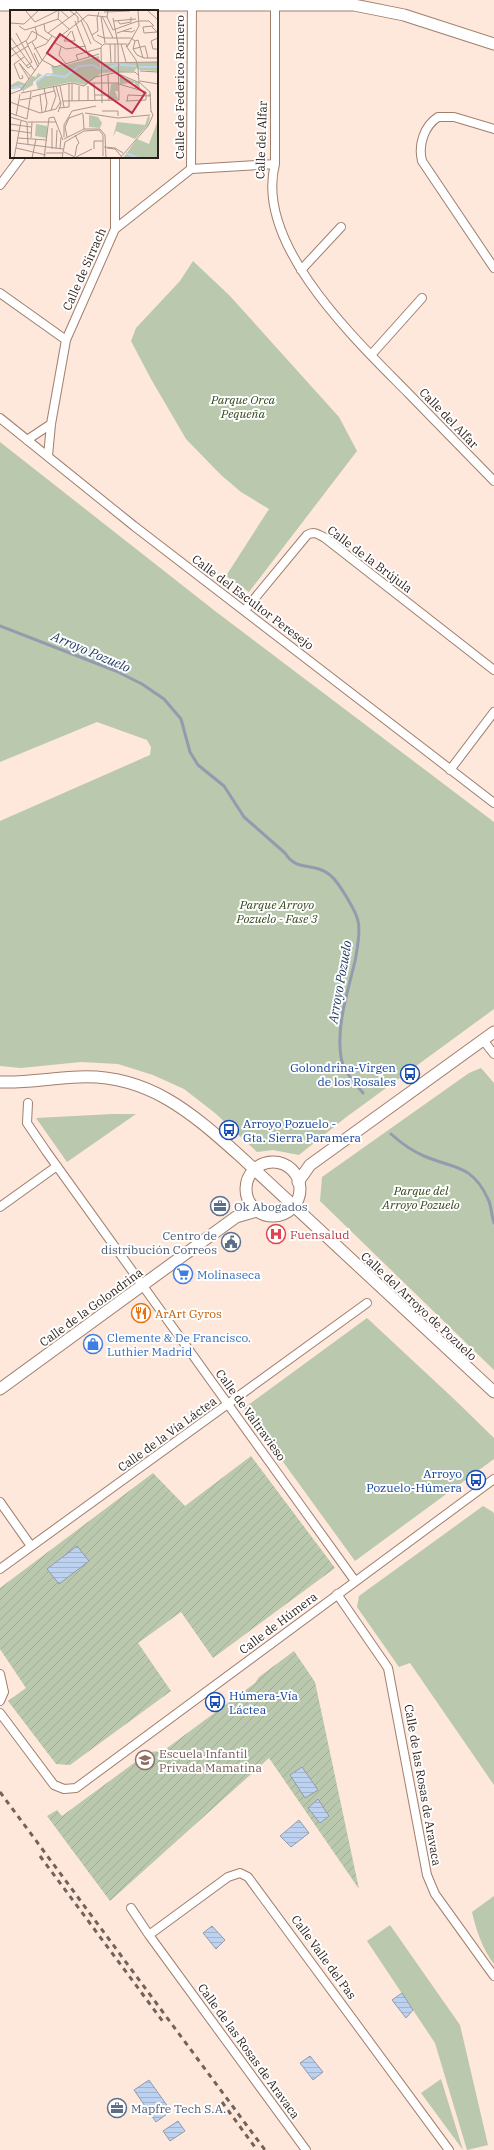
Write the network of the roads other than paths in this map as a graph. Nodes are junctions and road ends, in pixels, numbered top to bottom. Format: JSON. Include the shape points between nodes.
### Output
{"nodes":[{"id":1,"x":354,"y":2,"type":"edge"},
{"id":2,"x":75,"y":3,"type":"edge"},
{"id":3,"x":275,"y":4,"type":"junction"},
{"id":4,"x":3,"y":5,"type":"edge"},
{"id":5,"x":192,"y":5,"type":"junction"},
{"id":6,"x":120,"y":8,"type":"edge"},
{"id":7,"x":494,"y":44,"type":"edge"},
{"id":8,"x":494,"y":129,"type":"edge"},
{"id":9,"x":20,"y":158,"type":"edge"},
{"id":10,"x":115,"y":158,"type":"edge"},
{"id":11,"x":275,"y":164,"type":"junction"},
{"id":12,"x":190,"y":169,"type":"junction"},
{"id":13,"x":0,"y":185,"type":"edge"},
{"id":14,"x":341,"y":228,"type":"dead end"},
{"id":15,"x":115,"y":229,"type":"junction"},
{"id":16,"x":494,"y":268,"type":"edge"},
{"id":17,"x":301,"y":270,"type":"junction"},
{"id":18,"x":0,"y":293,"type":"edge"},
{"id":19,"x":422,"y":298,"type":"dead end"},
{"id":20,"x":66,"y":340,"type":"junction"},
{"id":21,"x":371,"y":355,"type":"junction"},
{"id":22,"x":0,"y":418,"type":"edge"},
{"id":23,"x":51,"y":424,"type":"junction"},
{"id":24,"x":27,"y":440,"type":"junction"},
{"id":25,"x":48,"y":456,"type":"junction"},
{"id":26,"x":494,"y":481,"type":"edge"},
{"id":27,"x":245,"y":610,"type":"junction"},
{"id":28,"x":494,"y":670,"type":"edge"},
{"id":29,"x":494,"y":712,"type":"edge"},
{"id":30,"x":450,"y":770,"type":"junction"},
{"id":31,"x":494,"y":803,"type":"edge"},
{"id":32,"x":494,"y":1032,"type":"edge"},
{"id":33,"x":483,"y":1040,"type":"junction"},
{"id":34,"x":494,"y":1054,"type":"edge"},
{"id":35,"x":0,"y":1082,"type":"edge"},
{"id":36,"x":28,"y":1103,"type":"dead end"},
{"id":37,"x":310,"y":1165,"type":"junction"},
{"id":38,"x":57,"y":1166,"type":"junction"},
{"id":39,"x":288,"y":1168,"type":"junction"},
{"id":40,"x":254,"y":1170,"type":"junction"},
{"id":41,"x":298,"y":1182,"type":"junction"},
{"id":42,"x":248,"y":1198,"type":"junction"},
{"id":43,"x":293,"y":1206,"type":"junction"},
{"id":44,"x":0,"y":1207,"type":"edge"},
{"id":45,"x":257,"y":1211,"type":"junction"},
{"id":46,"x":236,"y":1217,"type":"junction"},
{"id":47,"x":143,"y":1285,"type":"junction"},
{"id":48,"x":366,"y":1303,"type":"dead end"},
{"id":49,"x":0,"y":1389,"type":"edge"},
{"id":50,"x":494,"y":1392,"type":"edge"},
{"id":51,"x":229,"y":1404,"type":"junction"},
{"id":52,"x":494,"y":1479,"type":"edge"},
{"id":53,"x":0,"y":1502,"type":"edge"},
{"id":54,"x":31,"y":1546,"type":"junction"},
{"id":55,"x":0,"y":1569,"type":"edge"},
{"id":56,"x":356,"y":1581,"type":"junction"},
{"id":57,"x":337,"y":1594,"type":"junction"},
{"id":58,"x":0,"y":1674,"type":"edge"},
{"id":59,"x":0,"y":1701,"type":"edge"},
{"id":60,"x":0,"y":1713,"type":"edge"},
{"id":61,"x":131,"y":1908,"type":"dead end"},
{"id":62,"x":149,"y":1935,"type":"junction"},
{"id":63,"x":494,"y":1976,"type":"edge"},
{"id":64,"x":306,"y":2150,"type":"edge"},
{"id":65,"x":449,"y":2150,"type":"edge"}],
"edges":[{"from":1,"to":3,"type":"main road"},
{"from":1,"to":7,"type":"main road"},
{"from":2,"to":4,"type":"main road"},
{"from":2,"to":6,"type":"main road"},
{"from":3,"to":5,"type":"main road"},
{"from":3,"to":11,"type":"street","name":"Calle del Alfar"},
{"from":5,"to":6,"type":"main road"},
{"from":5,"to":12,"type":"street","name":"Calle de Federico Romero"},
{"from":8,"to":16,"type":"street","via":[[454,117],[438,117],[427,127],[421,155]]},
{"from":9,"to":13,"type":"street"},
{"from":10,"to":15,"type":"street"},
{"from":11,"to":12,"type":"street"},
{"from":11,"to":17,"type":"street","name":"Calle del Alfar","via":[[271,179],[277,221]]},
{"from":12,"to":15,"type":"street","name":"Calle de Sirrach"},
{"from":14,"to":17,"type":"street"},
{"from":15,"to":20,"type":"street","name":"Calle de Sirrach"},
{"from":17,"to":21,"type":"street","name":"Calle del Alfar"},
{"from":18,"to":20,"type":"street"},
{"from":19,"to":21,"type":"street"},
{"from":20,"to":23,"type":"street","name":"Calle de Sirrach"},
{"from":21,"to":26,"type":"street","name":"Calle del Alfar"},
{"from":22,"to":24,"type":"street","name":"Calle del Escultor Peresejo"},
{"from":23,"to":24,"type":"street"},
{"from":23,"to":25,"type":"street","name":"Calle de Sirrach"},
{"from":24,"to":25,"type":"street","name":"Calle del Escultor Peresejo"},
{"from":25,"to":27,"type":"street","name":"Calle del Escultor Peresejo","via":[[134,526]]},
{"from":27,"to":28,"type":"street","name":"Calle de la Brújula","via":[[307,535],[317,533]]},
{"from":27,"to":30,"type":"street","name":"Calle del Escultor Peresejo"},
{"from":29,"to":30,"type":"street"},
{"from":30,"to":31,"type":"street","name":"Calle del Escultor Peresejo"},
{"from":32,"to":33,"type":"main road"},
{"from":33,"to":34,"type":"street"},
{"from":33,"to":37,"type":"main road"},
{"from":35,"to":40,"type":"main road","name":"Calle del Arroyo de Pozuelo","via":[[19,1083],[94,1077],[110,1078],[145,1088],[188,1111]]},
{"from":36,"to":38,"type":"street","name":"Calle de Valtravieso","via":[[28,1123]]},
{"from":37,"to":39,"type":"main road"},
{"from":37,"to":41,"type":"main road"},
{"from":38,"to":44,"type":"street"},
{"from":38,"to":47,"type":"street","name":"Calle de Valtravieso"},
{"from":39,"to":40,"type":"main road","via":[[271,1163]]},
{"from":39,"to":41,"type":"main road"},
{"from":40,"to":42,"type":"main road","via":[[247,1183]]},
{"from":40,"to":43,"type":"main road","name":"Calle del Arroyo de Pozuelo"},
{"from":41,"to":43,"type":"main road","via":[[299,1195]]},
{"from":42,"to":45,"type":"main road"},
{"from":42,"to":46,"type":"main road","name":"Calle de la Golondrina"},
{"from":43,"to":45,"type":"main road","via":[[285,1213],[275,1216]]},
{"from":43,"to":50,"type":"main road","name":"Calle del Arroyo de Pozuelo"},
{"from":45,"to":46,"type":"main road","name":"Calle de la Golondrina"},
{"from":46,"to":47,"type":"main road","name":"Calle de la Golondrina"},
{"from":47,"to":49,"type":"main road","name":"Calle de la Golondrina"},
{"from":47,"to":51,"type":"street","name":"Calle de Valtravieso"},
{"from":48,"to":51,"type":"street","name":"Calle de la Vía Láctea"},
{"from":51,"to":54,"type":"street","name":"Calle de la Vía Láctea"},
{"from":51,"to":56,"type":"street","name":"Calle de Valtravieso"},
{"from":52,"to":56,"type":"street","name":"Calle de Húmera"},
{"from":53,"to":54,"type":"street"},
{"from":54,"to":55,"type":"street","name":"Calle de la Vía Láctea"},
{"from":56,"to":57,"type":"street","name":"Calle de Húmera"},
{"from":57,"to":60,"type":"street","name":"Calle de Húmera","via":[[76,1788],[64,1789],[54,1785]]},
{"from":57,"to":63,"type":"street","name":"Calle de las Rosas de Aravaca","via":[[388,1668],[427,1875],[435,1894]]},
{"from":58,"to":59,"type":"street","via":[[4,1692]]},
{"from":61,"to":62,"type":"street","name":"Calle de las Rosas de Aravaca"},
{"from":62,"to":64,"type":"street","name":"Calle de las Rosas de Aravaca"},
{"from":62,"to":65,"type":"street","name":"Calle Valle del Pas","via":[[228,1877],[240,1873],[248,1877]]}]}
